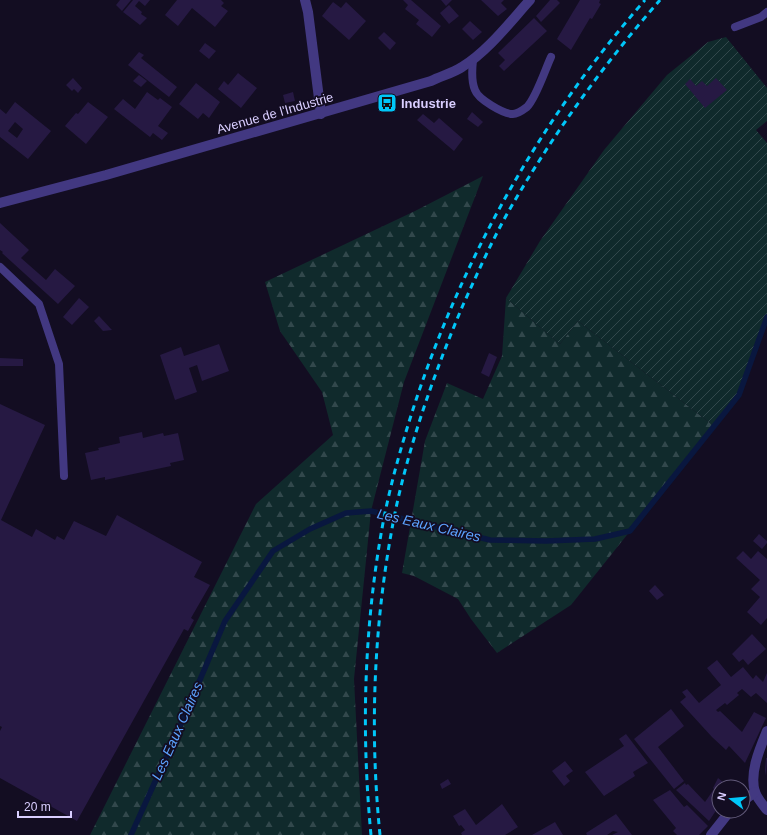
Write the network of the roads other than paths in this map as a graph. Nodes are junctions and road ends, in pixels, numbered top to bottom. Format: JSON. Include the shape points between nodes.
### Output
{"nodes":[{"id":1,"x":305,"y":0,"type":"edge"},
{"id":2,"x":530,"y":0,"type":"edge"},
{"id":3,"x":767,"y":12,"type":"edge"},
{"id":4,"x":735,"y":27,"type":"dead end"},
{"id":5,"x":551,"y":57,"type":"dead end"},
{"id":6,"x":473,"y":60,"type":"junction"},
{"id":7,"x":321,"y":114,"type":"junction"},
{"id":8,"x":0,"y":203,"type":"edge"},
{"id":9,"x":0,"y":268,"type":"edge"},
{"id":10,"x":64,"y":476,"type":"dead end"},
{"id":11,"x":767,"y":731,"type":"edge"},
{"id":12,"x":755,"y":792,"type":"junction"},
{"id":13,"x":751,"y":795,"type":"edge"},
{"id":14,"x":767,"y":810,"type":"edge"},
{"id":15,"x":724,"y":819,"type":"edge"},
{"id":16,"x":711,"y":835,"type":"edge"}],
"edges":[{"from":1,"to":7,"type":"street"},
{"from":2,"to":6,"type":"street","name":"Avenue de l'Industrie"},
{"from":3,"to":4,"type":"lane"},
{"from":5,"to":6,"type":"lane","via":[[527,107],[513,114],[504,112],[476,94],[472,78]]},
{"from":6,"to":7,"type":"street","name":"Avenue de l'Industrie","via":[[431,81]]},
{"from":7,"to":8,"type":"street","name":"Avenue de l'Industrie"},
{"from":9,"to":10,"type":"lane","via":[[39,304],[59,364]]},
{"from":11,"to":12,"type":"street","via":[[756,758]]},
{"from":12,"to":13,"type":"street"},
{"from":12,"to":14,"type":"street"},
{"from":15,"to":16,"type":"street"}]}
